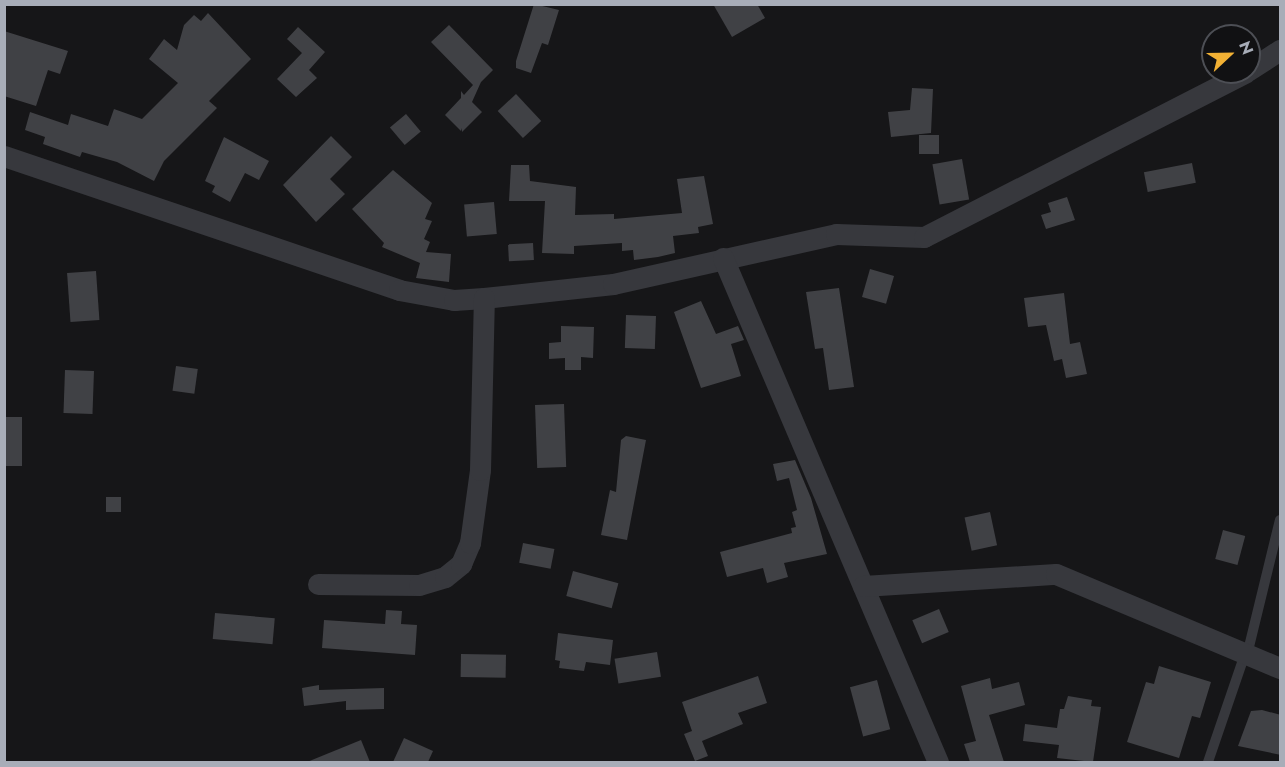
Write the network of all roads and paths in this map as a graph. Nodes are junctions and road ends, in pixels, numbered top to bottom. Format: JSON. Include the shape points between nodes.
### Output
{"nodes":[{"id":1,"x":1281,"y":50,"type":"edge"},
{"id":2,"x":1261,"y":63,"type":"edge"},
{"id":3,"x":1223,"y":84,"type":"edge"},
{"id":4,"x":4,"y":156,"type":"edge"},
{"id":5,"x":723,"y":258,"type":"junction"},
{"id":6,"x":484,"y":298,"type":"junction"},
{"id":7,"x":1281,"y":520,"type":"edge"},
{"id":8,"x":318,"y":584,"type":"dead end"},
{"id":9,"x":863,"y":586,"type":"junction"},
{"id":10,"x":1246,"y":654,"type":"junction"},
{"id":11,"x":1281,"y":668,"type":"edge"},
{"id":12,"x":938,"y":762,"type":"edge"},
{"id":13,"x":1208,"y":762,"type":"edge"}],
"edges":[{"from":1,"to":2,"type":"street"},
{"from":3,"to":5,"type":"street","via":[[924,237],[836,234]]},
{"from":4,"to":6,"type":"street","via":[[399,290],[454,300]]},
{"from":5,"to":6,"type":"street","via":[[613,284]]},
{"from":5,"to":9,"type":"street"},
{"from":6,"to":8,"type":"street","via":[[480,470],[470,543],[461,564],[445,577],[419,585]]},
{"from":7,"to":10,"type":"lane"},
{"from":9,"to":10,"type":"street","via":[[1056,574]]},
{"from":9,"to":12,"type":"street"},
{"from":10,"to":11,"type":"street"},
{"from":10,"to":13,"type":"lane"}]}
